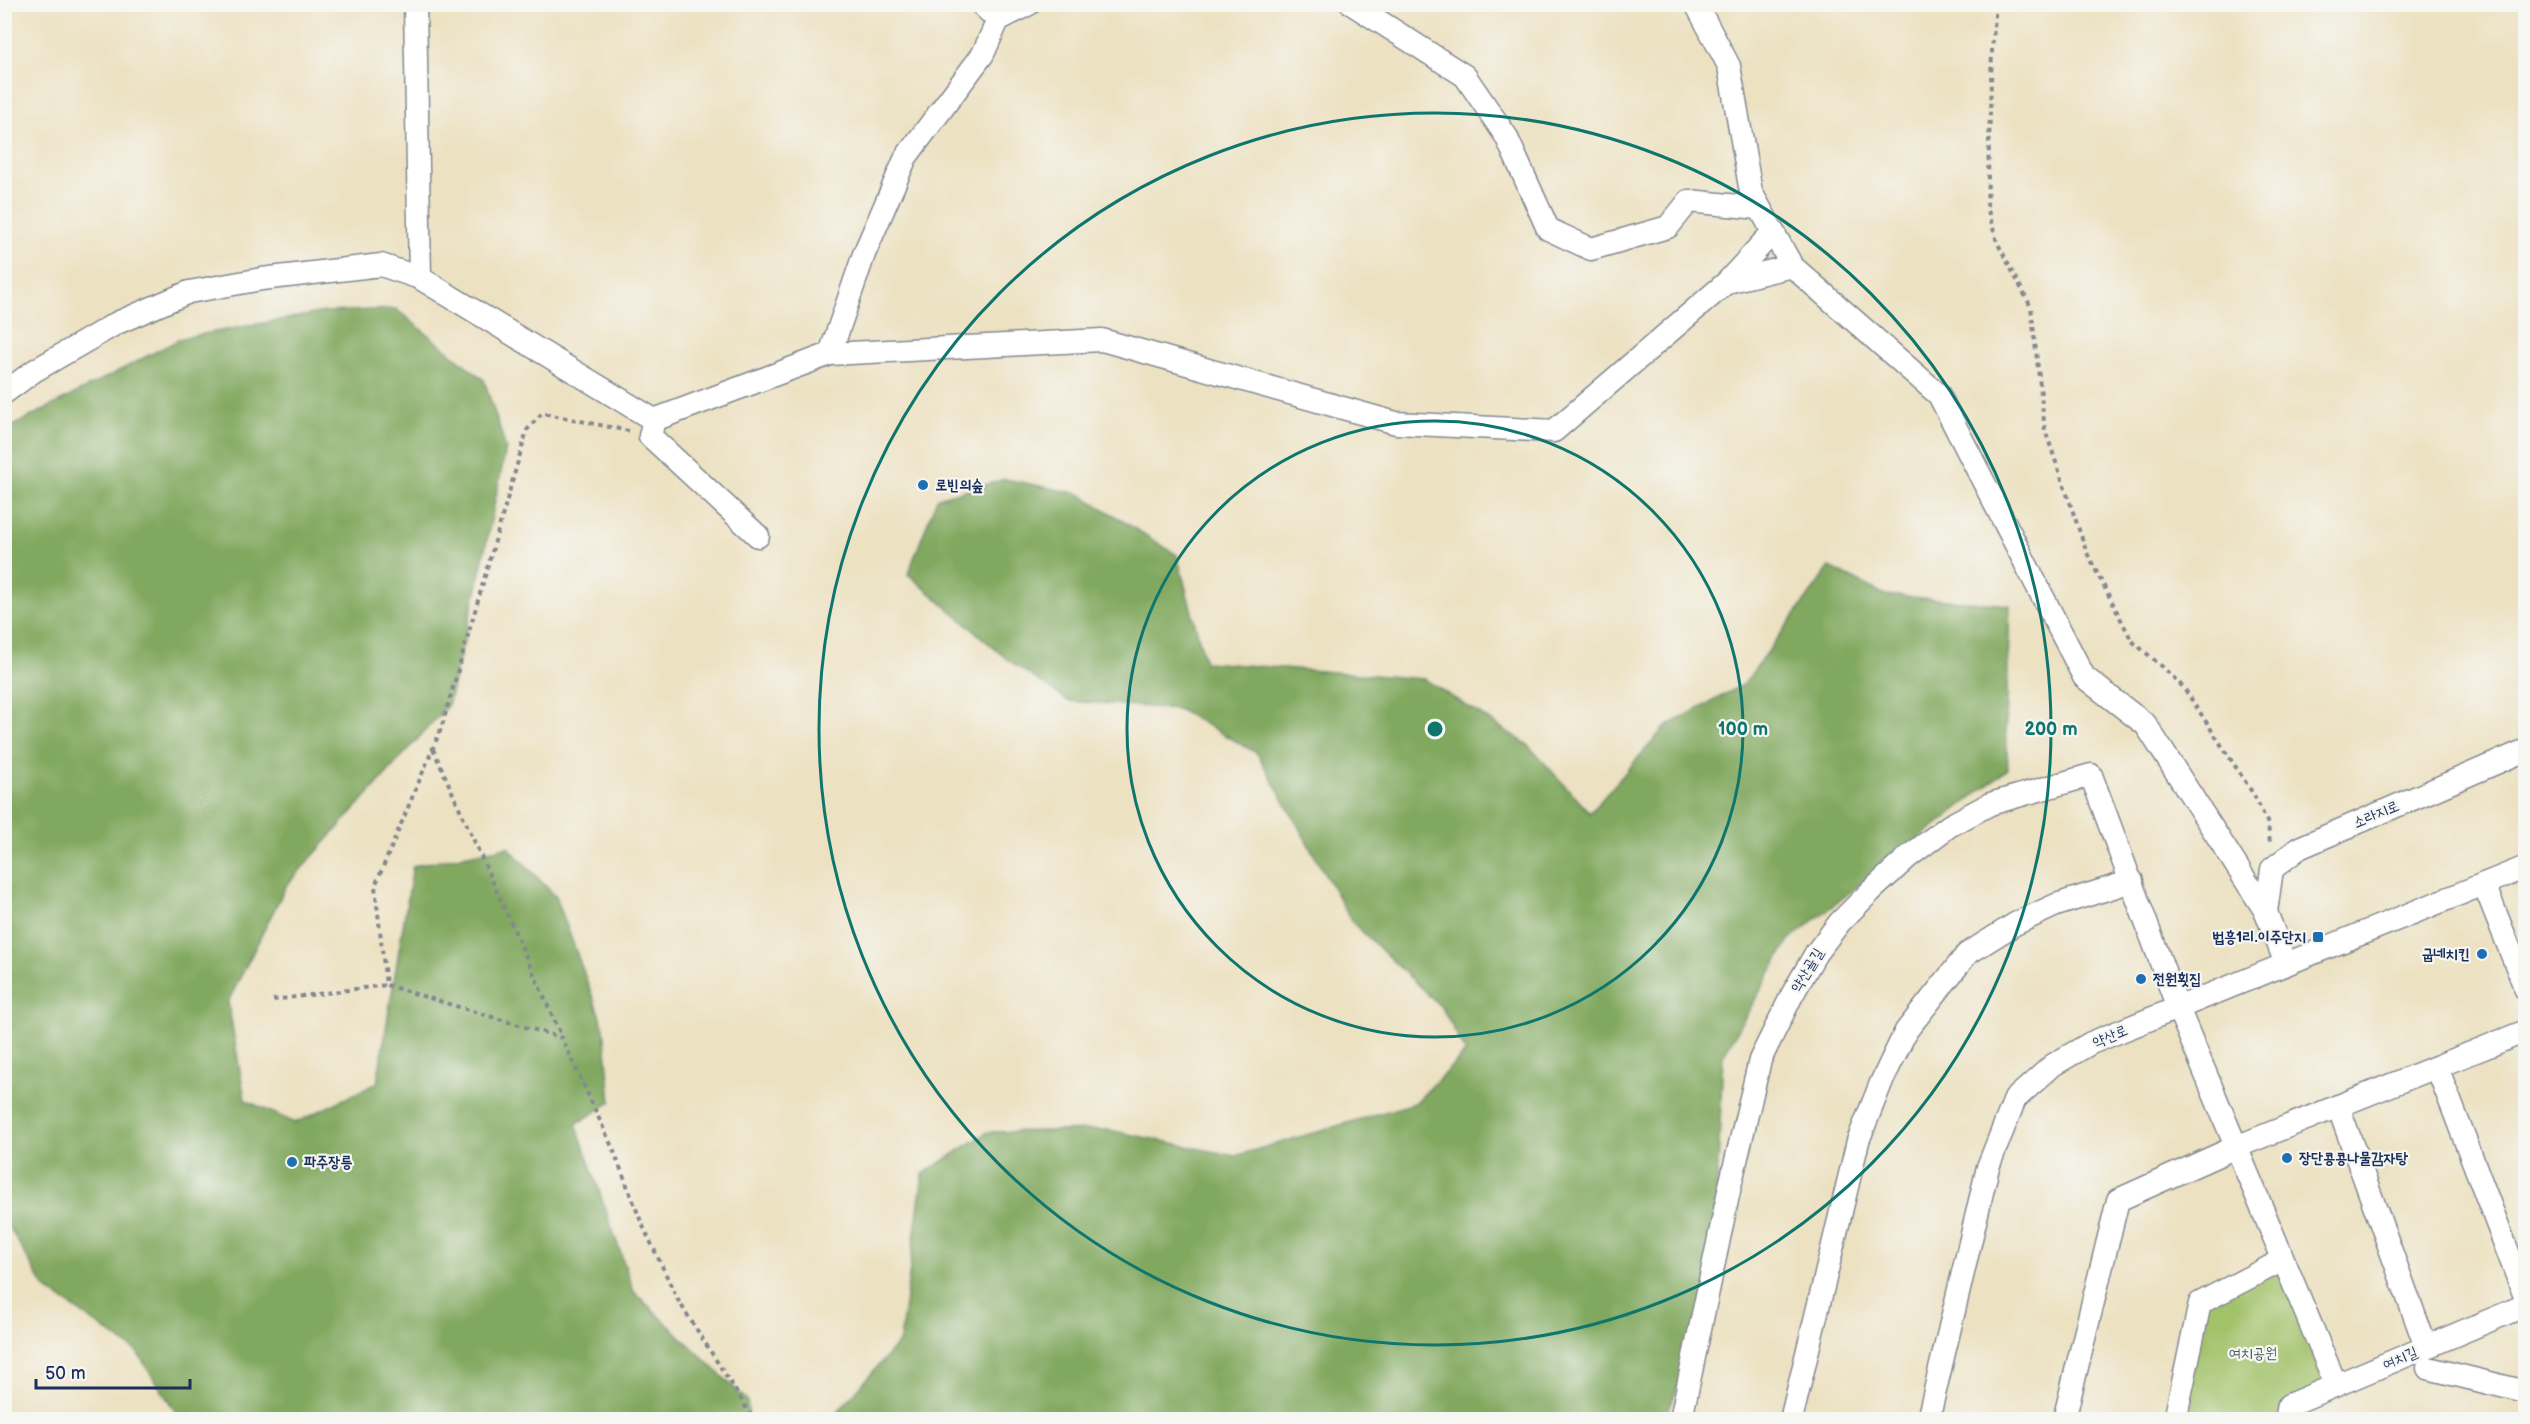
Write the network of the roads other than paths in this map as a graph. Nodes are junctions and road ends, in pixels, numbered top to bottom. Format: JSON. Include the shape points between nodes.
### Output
{"nodes":[{"id":1,"x":416,"y":4,"type":"edge"},
{"id":2,"x":981,"y":4,"type":"edge"},
{"id":3,"x":1029,"y":4,"type":"edge"},
{"id":4,"x":1352,"y":4,"type":"edge"},
{"id":5,"x":1696,"y":4,"type":"edge"},
{"id":6,"x":998,"y":20,"type":"junction"},
{"id":7,"x":1759,"y":208,"type":"junction"},
{"id":8,"x":1773,"y":232,"type":"junction"},
{"id":9,"x":1792,"y":266,"type":"junction"},
{"id":10,"x":420,"y":278,"type":"junction"},
{"id":11,"x":1727,"y":282,"type":"junction"},
{"id":12,"x":830,"y":354,"type":"junction"},
{"id":13,"x":4,"y":393,"type":"edge"},
{"id":14,"x":652,"y":428,"type":"junction"},
{"id":15,"x":758,"y":536,"type":"dead end"},
{"id":16,"x":2526,"y":750,"type":"edge"},
{"id":17,"x":2526,"y":867,"type":"edge"},
{"id":18,"x":2132,"y":881,"type":"junction"},
{"id":19,"x":2484,"y":884,"type":"junction"},
{"id":20,"x":2266,"y":912,"type":"junction"},
{"id":21,"x":2286,"y":964,"type":"junction"},
{"id":22,"x":2526,"y":990,"type":"edge"},
{"id":23,"x":2178,"y":1008,"type":"junction"},
{"id":24,"x":2526,"y":1031,"type":"edge"},
{"id":25,"x":2437,"y":1067,"type":"junction"},
{"id":26,"x":2338,"y":1106,"type":"junction"},
{"id":27,"x":2236,"y":1147,"type":"junction"},
{"id":28,"x":2283,"y":1260,"type":"junction"},
{"id":29,"x":2526,"y":1299,"type":"edge"},
{"id":30,"x":2526,"y":1305,"type":"edge"},
{"id":31,"x":2427,"y":1358,"type":"junction"},
{"id":32,"x":2336,"y":1385,"type":"junction"},
{"id":33,"x":2526,"y":1392,"type":"edge"},
{"id":34,"x":1672,"y":1419,"type":"edge"},
{"id":35,"x":1682,"y":1419,"type":"edge"},
{"id":36,"x":1791,"y":1419,"type":"edge"},
{"id":37,"x":1928,"y":1419,"type":"edge"},
{"id":38,"x":2064,"y":1419,"type":"edge"},
{"id":39,"x":2175,"y":1419,"type":"edge"},
{"id":40,"x":2286,"y":1419,"type":"edge"}],
"edges":[{"from":1,"to":10,"type":"street"},
{"from":2,"to":6,"type":"street"},
{"from":3,"to":6,"type":"street"},
{"from":4,"to":7,"type":"street","via":[[1465,76],[1506,136],[1548,229],[1591,249],[1668,226],[1689,201]]},
{"from":5,"to":7,"type":"street","via":[[1729,66],[1751,192]]},
{"from":6,"to":12,"type":"street","via":[[983,54],[906,157],[864,254]]},
{"from":7,"to":8,"type":"street"},
{"from":8,"to":9,"type":"street"},
{"from":8,"to":11,"type":"street"},
{"from":9,"to":11,"type":"street"},
{"from":9,"to":20,"type":"street","via":[[1939,395],[2084,677],[2146,725]]},
{"from":10,"to":13,"type":"street","via":[[381,265],[189,292],[117,323]]},
{"from":10,"to":14,"type":"street"},
{"from":11,"to":12,"type":"street","via":[[1554,431],[1396,423],[1102,340]]},
{"from":12,"to":14,"type":"street"},
{"from":14,"to":15,"type":"street"},
{"from":16,"to":20,"type":"street","name":"소라지로","via":[[2299,848],[2272,869]]},
{"from":17,"to":19,"type":"street","name":"약산로"},
{"from":18,"to":23,"type":"street","name":"약산골길"},
{"from":18,"to":35,"type":"street","name":"약산골길","via":[[2091,775],[1990,804],[1949,826],[1908,857],[1840,922],[1816,953],[1760,1060]]},
{"from":18,"to":36,"type":"street","via":[[2056,905],[2015,924],[1967,954],[1906,1031],[1858,1141]]},
{"from":19,"to":21,"type":"street","name":"약산로"},
{"from":19,"to":22,"type":"street"},
{"from":20,"to":21,"type":"street"},
{"from":21,"to":23,"type":"street","name":"약산로"},
{"from":23,"to":27,"type":"street","name":"약산골길"},
{"from":23,"to":37,"type":"street","name":"약산로","via":[[2091,1043],[2054,1065],[2015,1099],[1988,1167]]},
{"from":24,"to":25,"type":"street"},
{"from":25,"to":26,"type":"street"},
{"from":25,"to":29,"type":"street"},
{"from":26,"to":27,"type":"street"},
{"from":26,"to":31,"type":"street"},
{"from":27,"to":28,"type":"street","name":"약산골길"},
{"from":27,"to":38,"type":"street","via":[[2118,1200]]},
{"from":28,"to":32,"type":"street","name":"약산골길"},
{"from":28,"to":39,"type":"street","via":[[2200,1303]]},
{"from":30,"to":31,"type":"street","name":"여치길"},
{"from":31,"to":32,"type":"street","name":"여치길"},
{"from":31,"to":33,"type":"street"},
{"from":32,"to":40,"type":"street","name":"여치길","via":[[2289,1405]]},
{"from":34,"to":35,"type":"street","name":"약산골길"}]}
